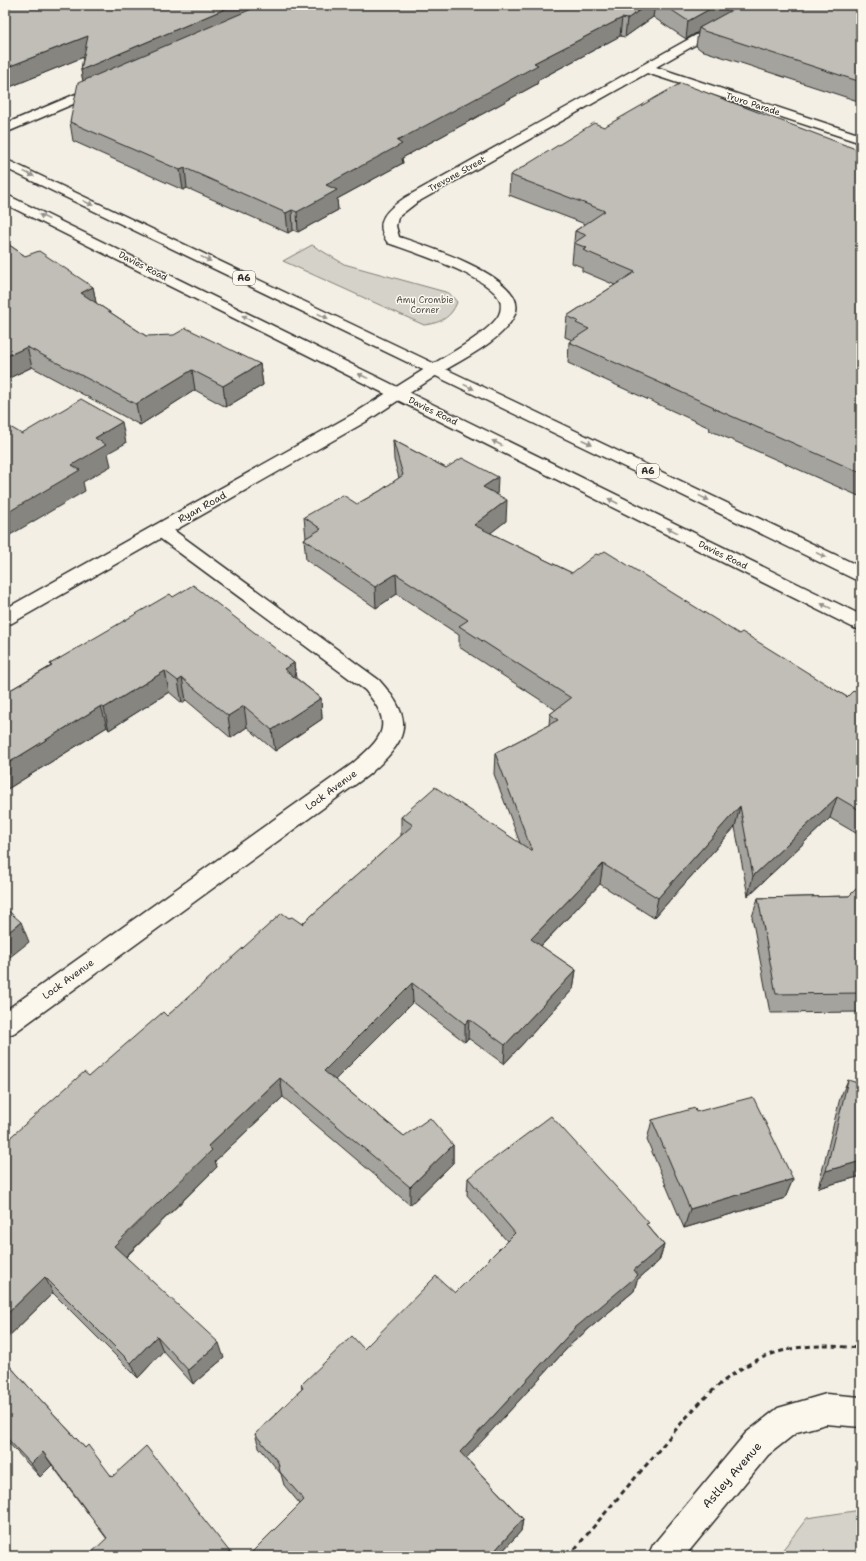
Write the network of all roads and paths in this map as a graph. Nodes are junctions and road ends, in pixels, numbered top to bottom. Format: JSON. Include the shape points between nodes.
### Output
{"nodes":[{"id":1,"x":758,"y":5,"type":"edge"},
{"id":2,"x":645,"y":68,"type":"junction"},
{"id":3,"x":114,"y":82,"type":"edge"},
{"id":4,"x":5,"y":129,"type":"edge"},
{"id":5,"x":861,"y":139,"type":"edge"},
{"id":6,"x":5,"y":163,"type":"edge"},
{"id":7,"x":5,"y":198,"type":"edge"},
{"id":8,"x":434,"y":370,"type":"junction"},
{"id":9,"x":398,"y":393,"type":"junction"},
{"id":10,"x":161,"y":530,"type":"junction"},
{"id":11,"x":861,"y":575,"type":"edge"},
{"id":12,"x":5,"y":618,"type":"edge"},
{"id":13,"x":861,"y":623,"type":"edge"},
{"id":14,"x":5,"y":1025,"type":"edge"},
{"id":15,"x":861,"y":1348,"type":"edge"},
{"id":16,"x":861,"y":1412,"type":"edge"},
{"id":17,"x":569,"y":1556,"type":"edge"},
{"id":18,"x":664,"y":1556,"type":"edge"}],
"edges":[{"from":1,"to":2,"type":"main road","name":"Trevone Street"},
{"from":2,"to":5,"type":"main road","name":"Truro Parade"},
{"from":2,"to":8,"type":"main road","name":"Trevone Street","via":[[411,200],[390,216],[387,223],[393,240],[485,277],[497,285],[510,305],[503,321],[480,340]]},
{"from":3,"to":4,"type":"main road"},
{"from":6,"to":8,"type":"main road","number":"A6","one_way":true},
{"from":9,"to":7,"type":"main road","name":"Davies Road","one_way":true},
{"from":8,"to":9,"type":"main road","name":"Ryan Road"},
{"from":8,"to":11,"type":"main road","number":"A6","one_way":true},
{"from":9,"to":10,"type":"main road","name":"Ryan Road","via":[[361,417]]},
{"from":13,"to":9,"type":"main road","name":"Davies Road","one_way":true},
{"from":10,"to":12,"type":"main road","name":"Ryan Road"},
{"from":10,"to":14,"type":"main road","name":"Lock Avenue","via":[[372,685],[385,697],[392,710],[393,726],[390,739],[382,751],[346,780]]},
{"from":15,"to":17,"type":"path","via":[[818,1345],[786,1350],[755,1361],[728,1377],[700,1402]]},
{"from":16,"to":18,"type":"main road","name":"Astley Avenue","via":[[826,1409],[789,1420],[757,1444]]}]}
